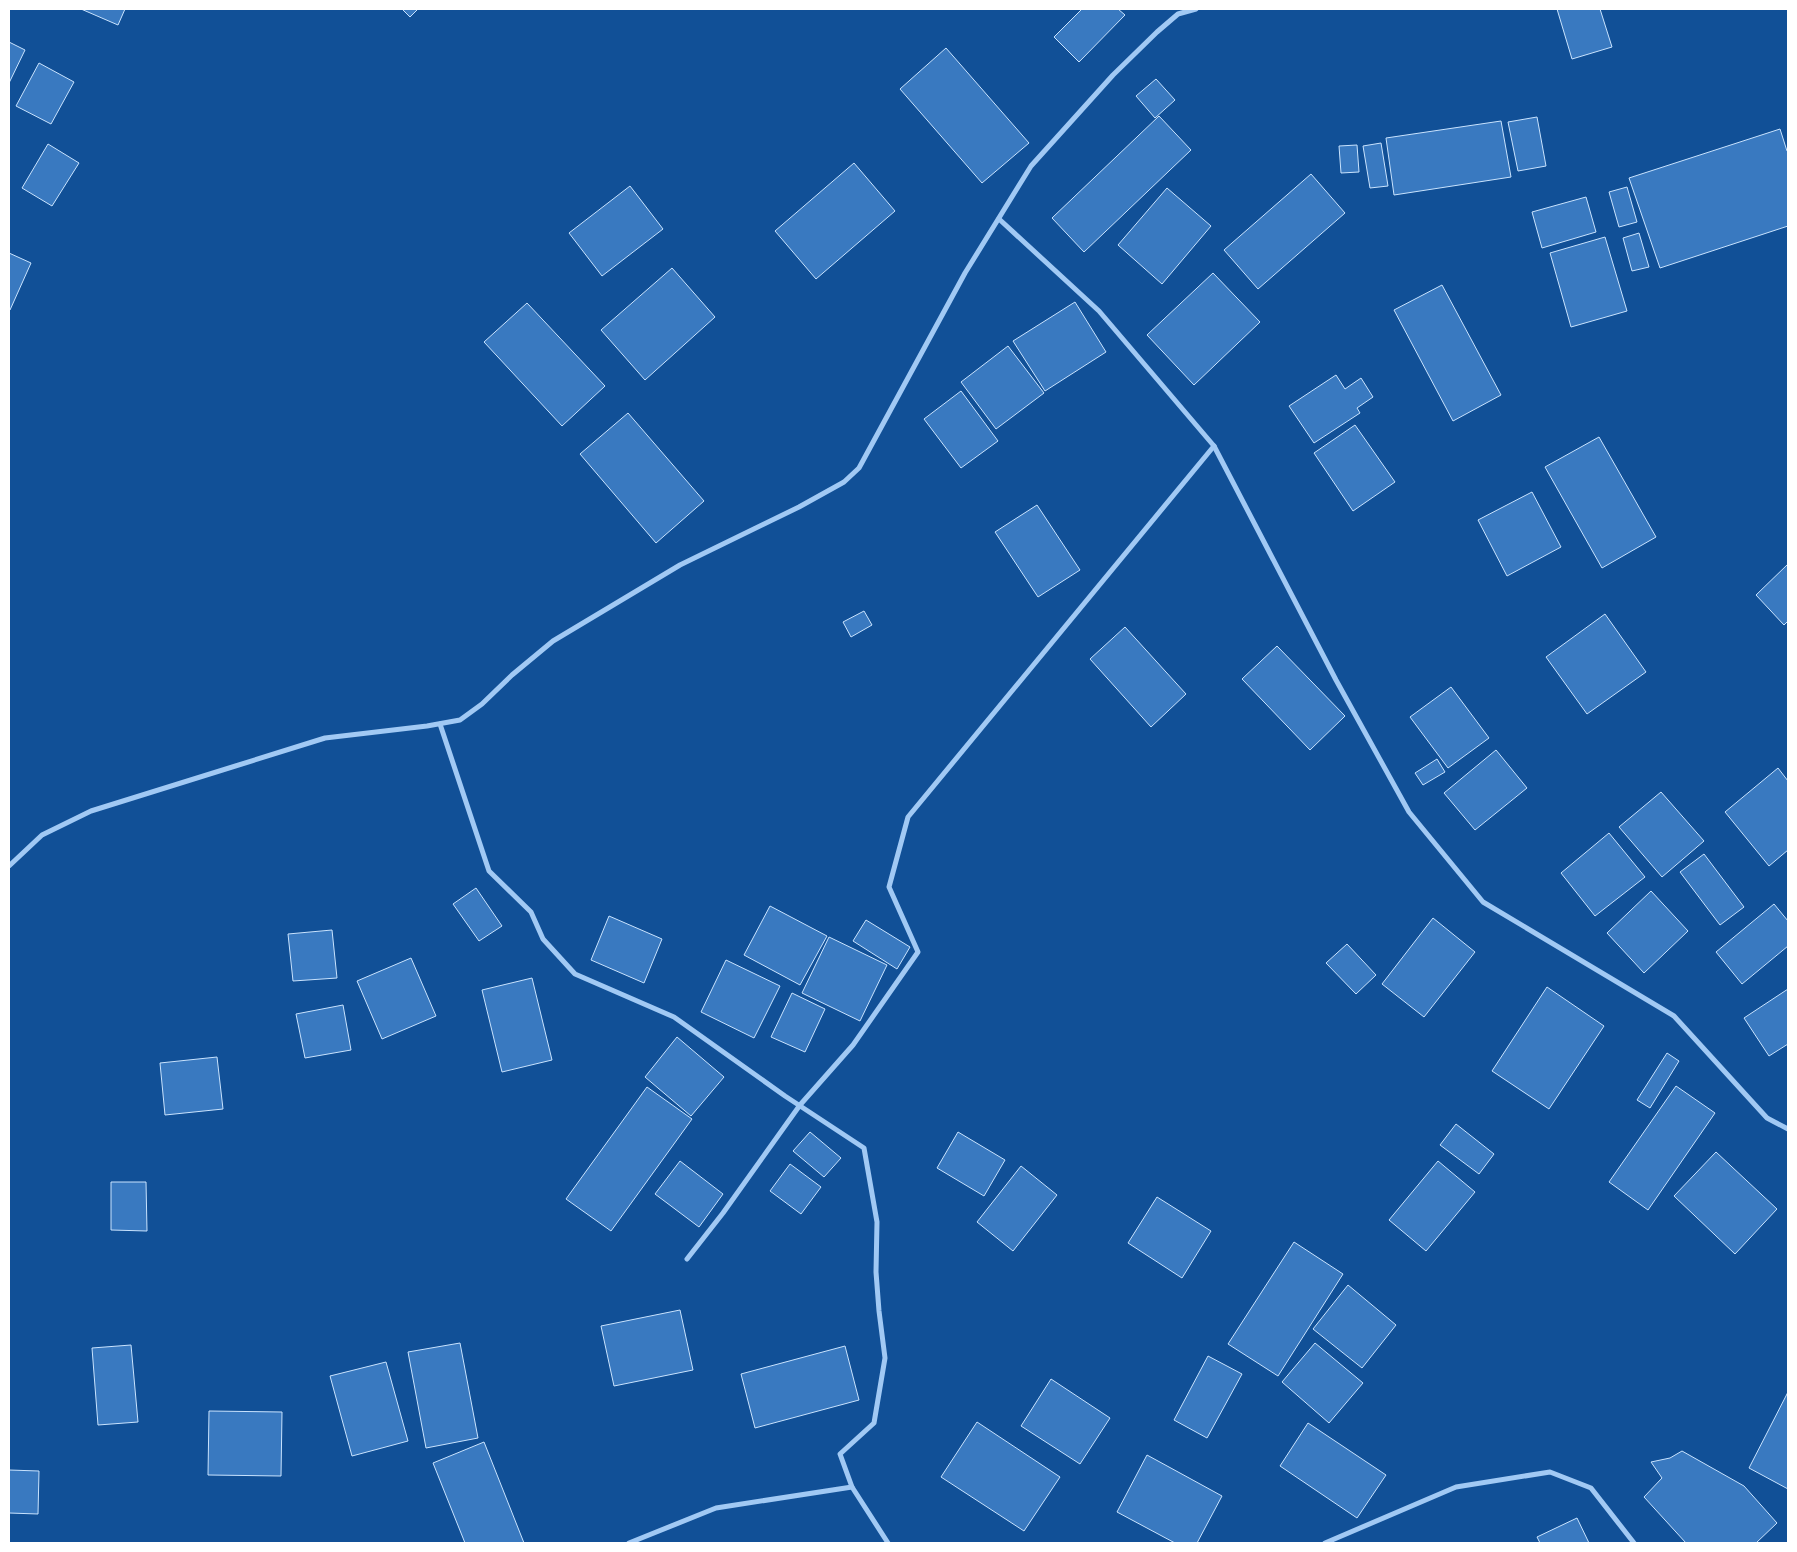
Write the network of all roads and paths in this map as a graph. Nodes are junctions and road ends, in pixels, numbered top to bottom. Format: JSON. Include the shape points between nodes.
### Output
{"nodes":[{"id":1,"x":1196,"y":9,"type":"edge"},
{"id":2,"x":999,"y":219,"type":"junction"},
{"id":3,"x":1214,"y":446,"type":"junction"},
{"id":4,"x":440,"y":724,"type":"junction"},
{"id":5,"x":9,"y":866,"type":"edge"},
{"id":6,"x":800,"y":1105,"type":"junction"},
{"id":7,"x":1788,"y":1129,"type":"edge"},
{"id":8,"x":687,"y":1259,"type":"dead end"},
{"id":9,"x":852,"y":1487,"type":"junction"},
{"id":10,"x":629,"y":1543,"type":"edge"},
{"id":11,"x":888,"y":1543,"type":"edge"},
{"id":12,"x":1325,"y":1543,"type":"edge"},
{"id":13,"x":1634,"y":1543,"type":"edge"}],
"edges":[{"from":1,"to":2,"type":"street","via":[[1178,14],[1112,75],[1031,166]]},
{"from":2,"to":3,"type":"street","via":[[1099,311]]},
{"from":2,"to":4,"type":"street","via":[[965,273],[859,468],[844,482],[680,565],[553,642],[460,720]]},
{"from":3,"to":6,"type":"street","via":[[908,817],[889,886],[918,952],[854,1045]]},
{"from":3,"to":7,"type":"street","via":[[1409,812],[1483,902],[1674,1016],[1767,1118]]},
{"from":4,"to":5,"type":"street","via":[[325,738],[91,811],[42,835]]},
{"from":4,"to":6,"type":"street","via":[[488,870],[531,912],[543,939],[575,974],[674,1017]]},
{"from":6,"to":8,"type":"street"},
{"from":6,"to":9,"type":"street","via":[[864,1148],[877,1222],[877,1282],[885,1358],[874,1423],[840,1454]]},
{"from":9,"to":10,"type":"street","via":[[716,1508]]},
{"from":9,"to":11,"type":"street"},
{"from":12,"to":13,"type":"street","via":[[1456,1487],[1550,1472],[1591,1488]]}]}
